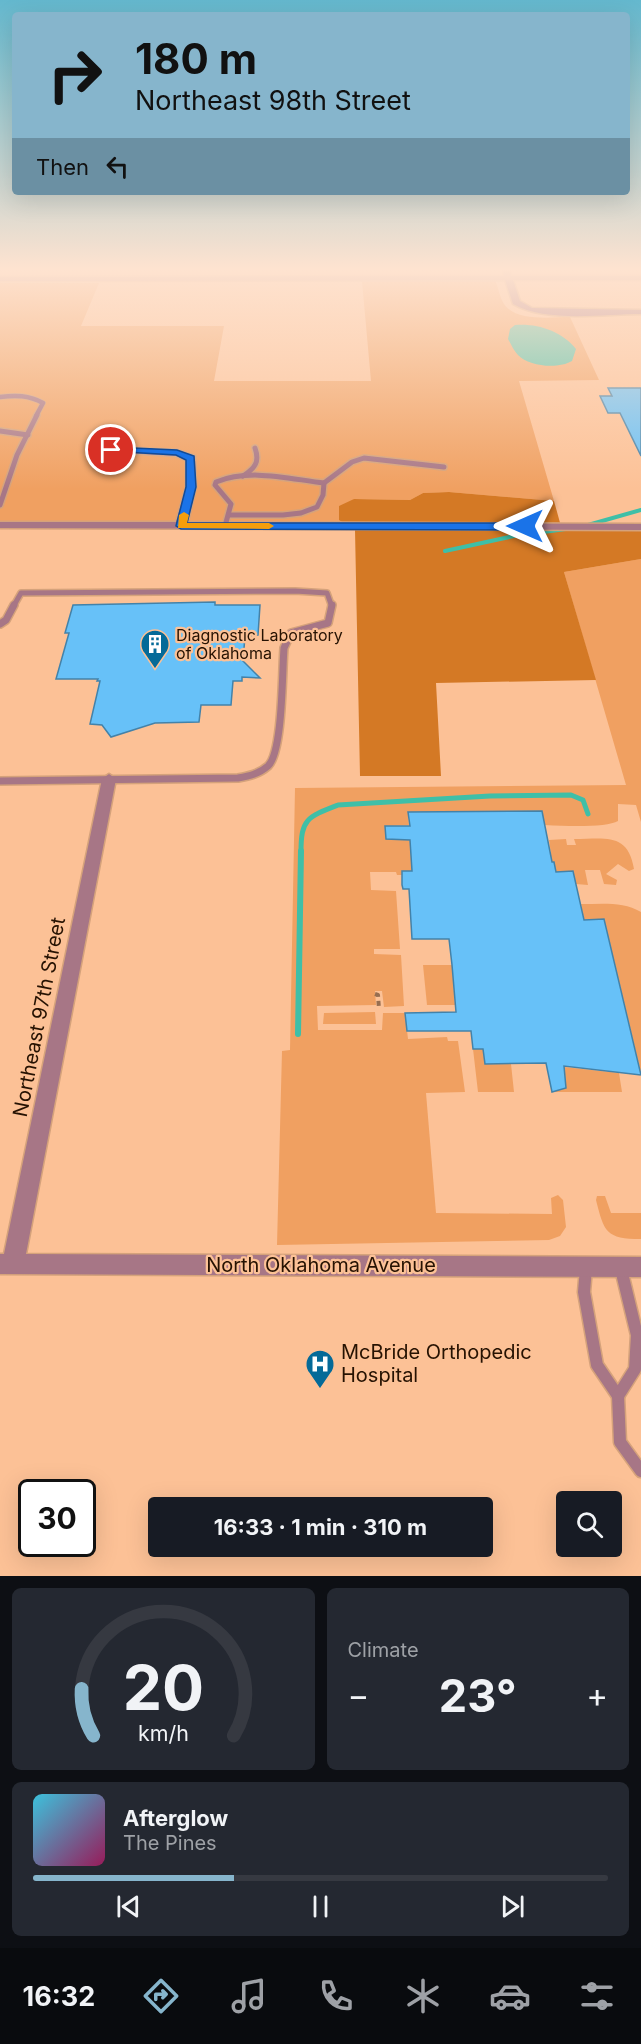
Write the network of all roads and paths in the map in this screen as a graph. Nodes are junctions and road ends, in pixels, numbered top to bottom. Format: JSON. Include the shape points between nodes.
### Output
{"nodes":[{"id":1,"x":0,"y":397,"type":"edge"},
{"id":2,"x":0,"y":431,"type":"edge"},
{"id":3,"x":28,"y":435,"type":"junction"},
{"id":4,"x":255,"y":448,"type":"dead end"},
{"id":5,"x":111,"y":450,"type":"dead end"},
{"id":6,"x":444,"y":467,"type":"dead end"},
{"id":7,"x":243,"y":476,"type":"junction"},
{"id":8,"x":324,"y":483,"type":"junction"},
{"id":9,"x":0,"y":505,"type":"edge"},
{"id":10,"x":227,"y":520,"type":"junction"},
{"id":11,"x":0,"y":525,"type":"edge"},
{"id":12,"x":181,"y":526,"type":"junction"},
{"id":13,"x":641,"y":527,"type":"edge"},
{"id":14,"x":0,"y":624,"type":"edge"},
{"id":15,"x":109,"y":779,"type":"junction"},
{"id":16,"x":0,"y":781,"type":"edge"},
{"id":17,"x":375,"y":994,"type":"dead end"},
{"id":18,"x":379,"y":1009,"type":"dead end"},
{"id":19,"x":7,"y":1264,"type":"edge"},
{"id":20,"x":586,"y":1267,"type":"junction"},
{"id":21,"x":631,"y":1267,"type":"edge"},
{"id":22,"x":618,"y":1396,"type":"junction"},
{"id":23,"x":641,"y":1471,"type":"edge"}],
"edges":[{"from":1,"to":3,"type":"lane","via":[[24,396],[43,403]]},
{"from":2,"to":3,"type":"lane"},
{"from":3,"to":9,"type":"lane"},
{"from":4,"to":7,"type":"lane","via":[[257,466]]},
{"from":5,"to":12,"type":"street","via":[[177,453],[191,458],[191,487]]},
{"from":6,"to":8,"type":"lane","via":[[364,458]]},
{"from":7,"to":8,"type":"lane"},
{"from":7,"to":10,"type":"lane","via":[[216,482],[231,504]]},
{"from":8,"to":10,"type":"lane","via":[[317,507],[301,513]]},
{"from":10,"to":12,"type":"street"},
{"from":10,"to":13,"type":"street"},
{"from":11,"to":12,"type":"street"},
{"from":14,"to":15,"type":"lane","via":[[21,593],[295,591],[327,593],[331,598],[333,612],[328,623],[291,633],[284,648],[277,749],[269,765],[256,774],[238,778]]},
{"from":15,"to":16,"type":"lane"},
{"from":15,"to":19,"type":"street","name":"Northeast 97th Street"},
{"from":17,"to":18,"type":"path"},
{"from":19,"to":20,"type":"street","name":"North Oklahoma Avenue"},
{"from":20,"to":21,"type":"street","name":"North Oklahoma Avenue"},
{"from":20,"to":22,"type":"lane","via":[[584,1292],[597,1365]]},
{"from":21,"to":22,"type":"lane","via":[[638,1335],[635,1369]]},
{"from":22,"to":23,"type":"lane","via":[[620,1442]]}]}
